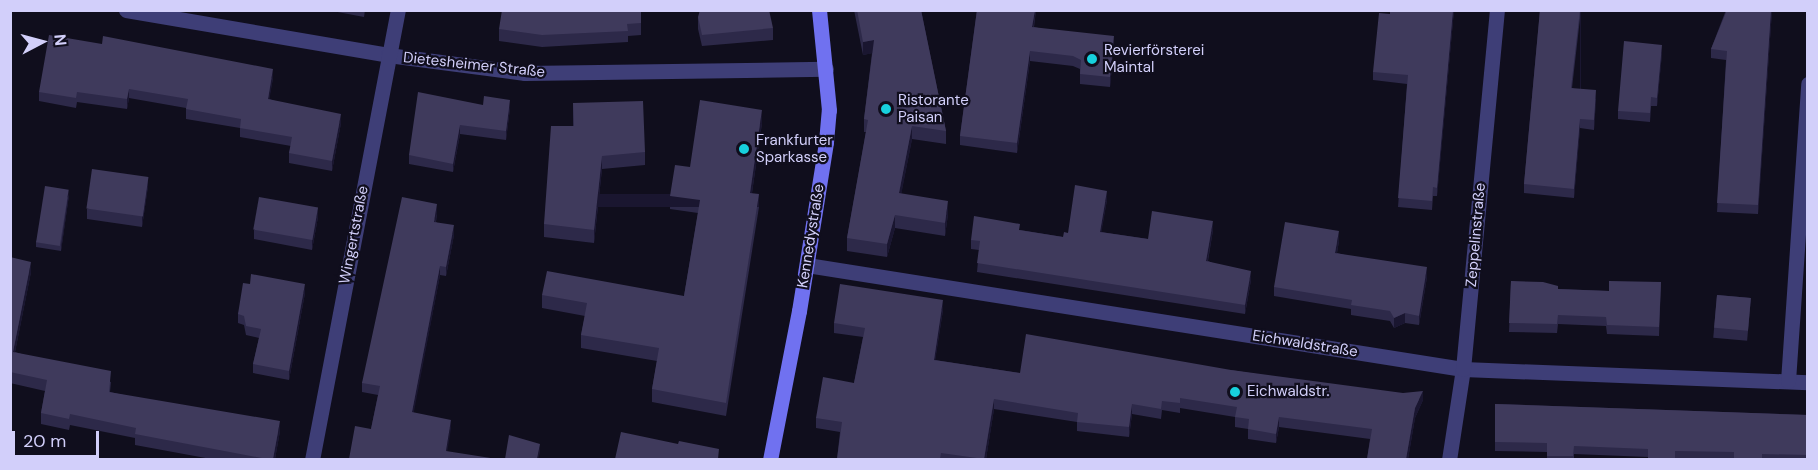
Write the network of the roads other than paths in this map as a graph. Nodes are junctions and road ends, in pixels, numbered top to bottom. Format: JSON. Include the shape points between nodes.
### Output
{"nodes":[{"id":1,"x":126,"y":10,"type":"edge"},
{"id":2,"x":398,"y":10,"type":"edge"},
{"id":3,"x":819,"y":10,"type":"edge"},
{"id":4,"x":1497,"y":10,"type":"edge"},
{"id":5,"x":388,"y":55,"type":"junction"},
{"id":6,"x":826,"y":69,"type":"junction"},
{"id":7,"x":1808,"y":84,"type":"edge"},
{"id":8,"x":807,"y":265,"type":"junction"},
{"id":9,"x":1463,"y":369,"type":"junction"},
{"id":10,"x":1788,"y":381,"type":"junction"},
{"id":11,"x":1808,"y":382,"type":"edge"},
{"id":12,"x":312,"y":459,"type":"edge"},
{"id":13,"x":770,"y":459,"type":"edge"},
{"id":14,"x":1449,"y":459,"type":"edge"}],
"edges":[{"from":1,"to":5,"type":"street","name":"Dietesheimer Straße"},
{"from":2,"to":5,"type":"street","name":"Wingertstraße"},
{"from":3,"to":6,"type":"main road","name":"Kennedystraße"},
{"from":4,"to":9,"type":"street","name":"Zeppelinstraße"},
{"from":5,"to":6,"type":"street","name":"Dietesheimer Straße","via":[[538,73]]},
{"from":5,"to":12,"type":"street","name":"Wingertstraße"},
{"from":6,"to":8,"type":"main road","name":"Kennedystraße","via":[[826,142]]},
{"from":7,"to":10,"type":"street"},
{"from":8,"to":9,"type":"street","name":"Eichwaldstraße"},
{"from":8,"to":13,"type":"main road","name":"Kennedystraße"},
{"from":9,"to":10,"type":"street","name":"Eichwaldstraße"},
{"from":9,"to":14,"type":"street","name":"Zeppelinstraße"},
{"from":10,"to":11,"type":"street","name":"Eichwaldstraße"}]}
